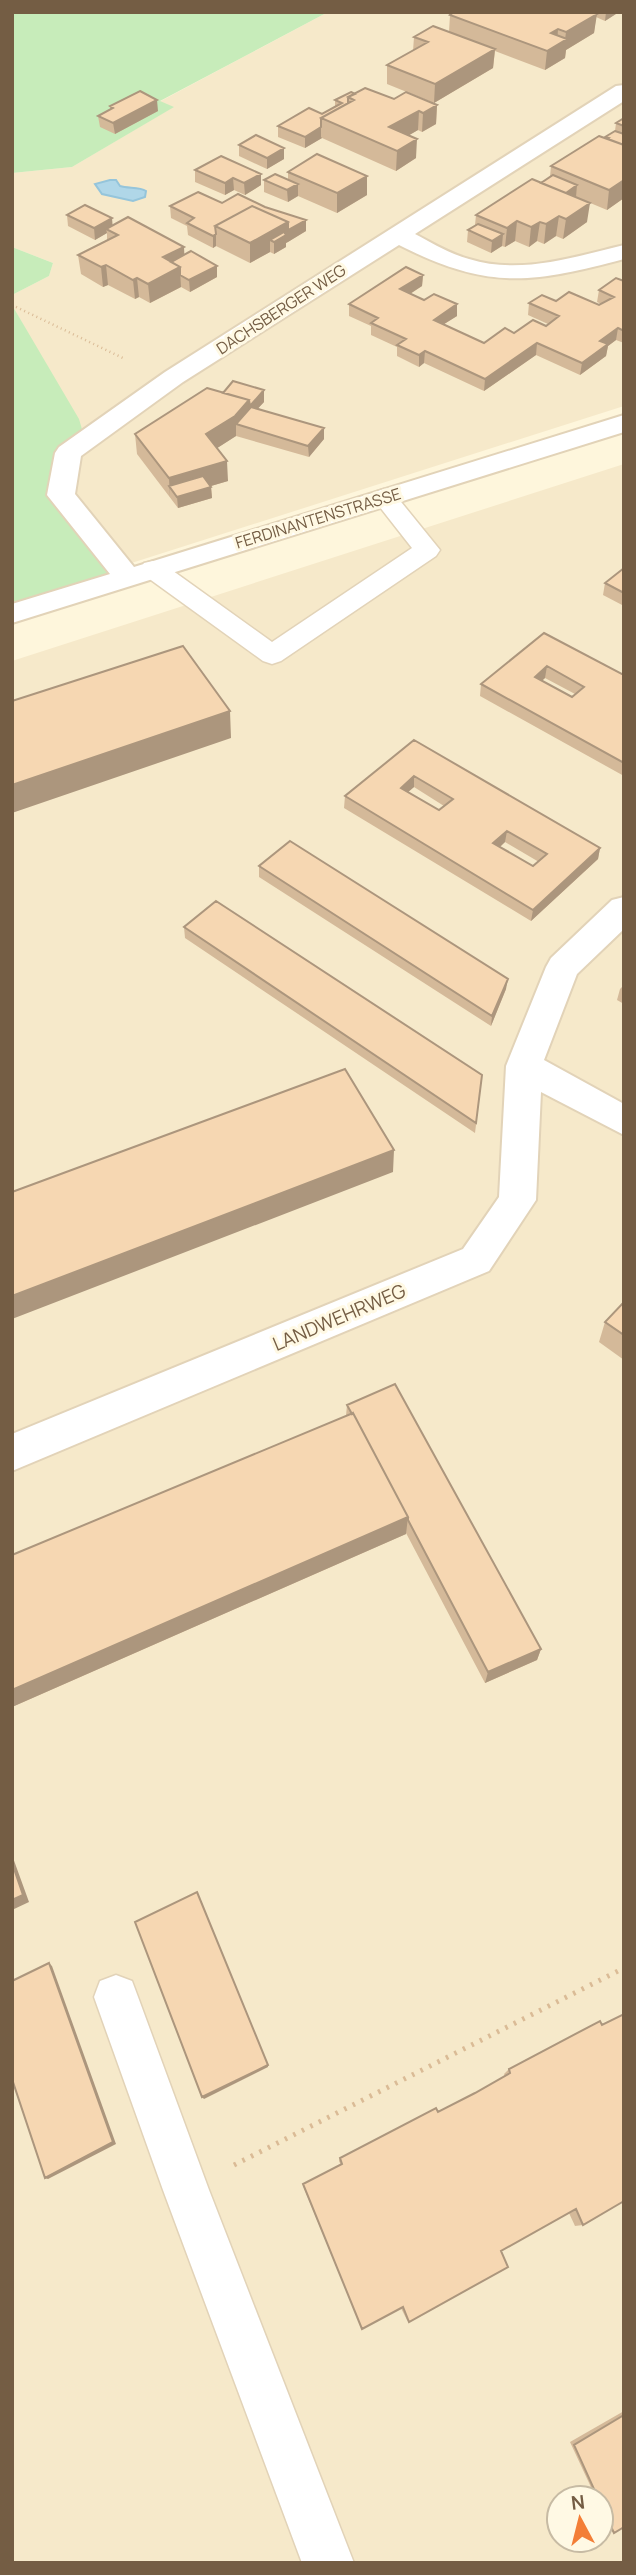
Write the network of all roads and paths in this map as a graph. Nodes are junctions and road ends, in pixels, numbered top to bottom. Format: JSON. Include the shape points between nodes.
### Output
{"nodes":[{"id":1,"x":624,"y":91,"type":"edge"},
{"id":2,"x":398,"y":235,"type":"junction"},
{"id":3,"x":624,"y":252,"type":"edge"},
{"id":4,"x":12,"y":305,"type":"edge"},
{"id":5,"x":174,"y":377,"type":"junction"},
{"id":6,"x":624,"y":423,"type":"edge"},
{"id":7,"x":384,"y":497,"type":"junction"},
{"id":8,"x":140,"y":573,"type":"junction"},
{"id":9,"x":12,"y":614,"type":"edge"},
{"id":10,"x":624,"y":909,"type":"edge"},
{"id":11,"x":524,"y":1066,"type":"junction"},
{"id":12,"x":624,"y":1121,"type":"edge"},
{"id":13,"x":12,"y":1453,"type":"edge"},
{"id":14,"x":624,"y":1968,"type":"edge"},
{"id":15,"x":116,"y":1997,"type":"dead end"},
{"id":16,"x":186,"y":2190,"type":"junction"},
{"id":17,"x":328,"y":2563,"type":"edge"}],
"edges":[{"from":1,"to":2,"type":"street","name":"DACHSBERGER WEG"},
{"from":2,"to":3,"type":"street","via":[[462,265],[512,274],[573,266]]},
{"from":2,"to":5,"type":"street","name":"DACHSBERGER WEG"},
{"from":4,"to":5,"type":"path","via":[[145,369]]},
{"from":5,"to":8,"type":"street","name":"DACHSBERGER WEG","via":[[68,453],[61,495]]},
{"from":6,"to":7,"type":"street","name":"FERDINANTENSTRASSE"},
{"from":7,"to":8,"type":"street","name":"FERDINANTENSTRASSE"},
{"from":7,"to":8,"type":"lane","via":[[427,550],[272,654]]},
{"from":8,"to":9,"type":"street","name":"FERDINANTENSTRASSE"},
{"from":10,"to":11,"type":"street","name":"LANDWEHRWEG","via":[[563,967]]},
{"from":11,"to":12,"type":"street"},
{"from":11,"to":13,"type":"street","name":"LANDWEHRWEG","via":[[517,1200],[475,1260]]},
{"from":14,"to":16,"type":"path"},
{"from":15,"to":16,"type":"lane"},
{"from":16,"to":17,"type":"lane"}]}
